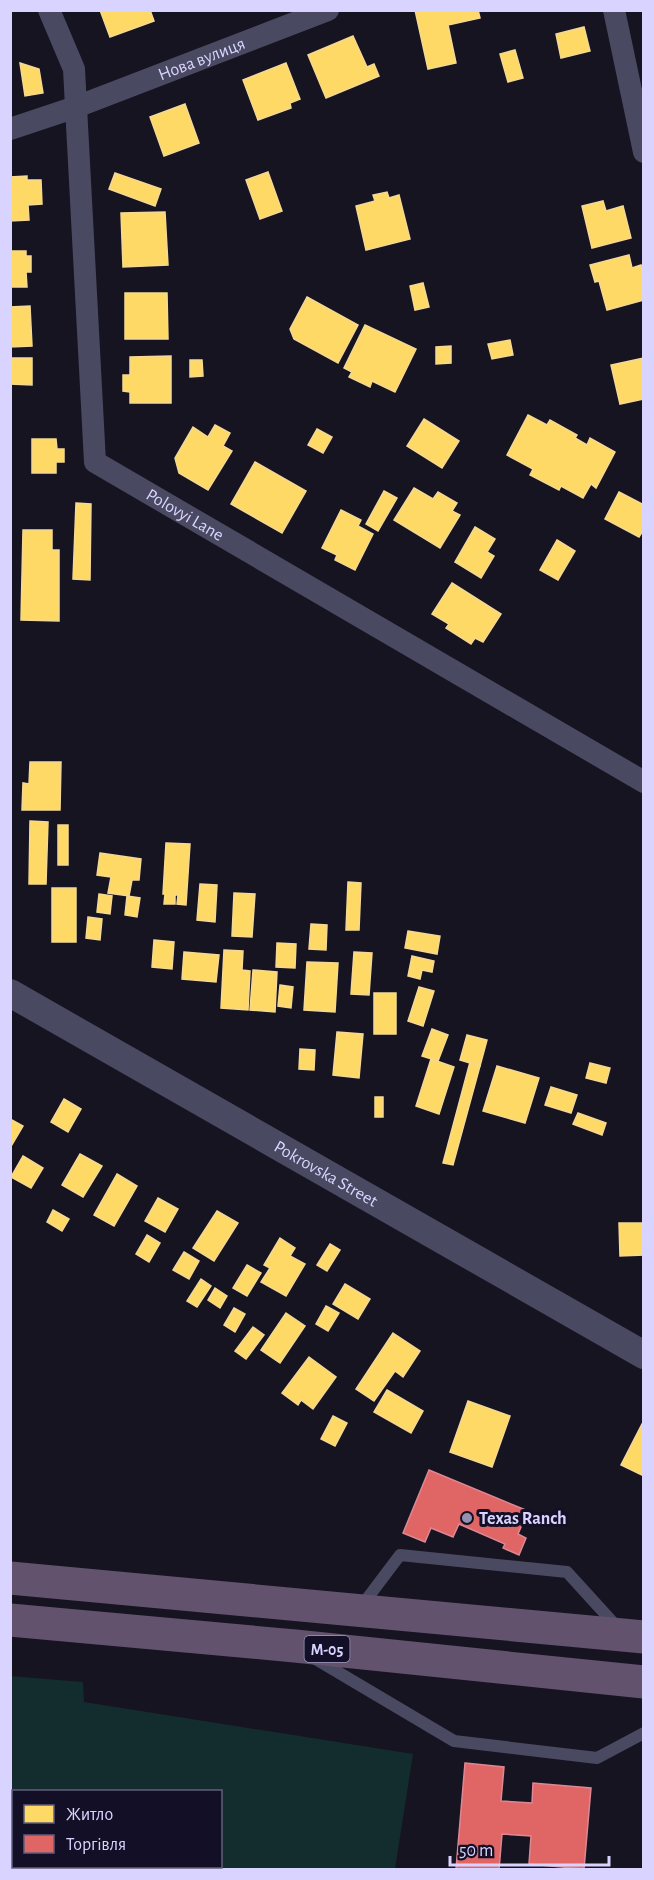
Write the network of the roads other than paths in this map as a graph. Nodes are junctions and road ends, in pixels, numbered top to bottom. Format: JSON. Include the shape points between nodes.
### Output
{"nodes":[{"id":1,"x":49,"y":10,"type":"edge"},
{"id":2,"x":328,"y":10,"type":"edge"},
{"id":3,"x":614,"y":10,"type":"edge"},
{"id":4,"x":76,"y":107,"type":"junction"},
{"id":5,"x":10,"y":129,"type":"edge"},
{"id":6,"x":644,"y":152,"type":"edge"},
{"id":7,"x":644,"y":782,"type":"edge"},
{"id":8,"x":10,"y":993,"type":"edge"},
{"id":9,"x":644,"y":1355,"type":"edge"},
{"id":10,"x":10,"y":1578,"type":"edge"},
{"id":11,"x":358,"y":1611,"type":"junction"},
{"id":12,"x":10,"y":1620,"type":"edge"},
{"id":13,"x":634,"y":1636,"type":"edge"},
{"id":14,"x":295,"y":1646,"type":"junction"},
{"id":15,"x":644,"y":1682,"type":"edge"},
{"id":16,"x":644,"y":1733,"type":"edge"}],
"edges":[{"from":1,"to":4,"type":"street","via":[[74,69]]},
{"from":2,"to":4,"type":"street","name":"Нова вулиця"},
{"from":3,"to":6,"type":"street"},
{"from":4,"to":5,"type":"street"},
{"from":4,"to":7,"type":"street","name":"Polovyi Lane","via":[[94,462]]},
{"from":8,"to":9,"type":"street","name":"Pokrovska Street"},
{"from":10,"to":11,"type":"highway","number":"М-05"},
{"from":11,"to":13,"type":"highway","number":"М-05"},
{"from":11,"to":13,"type":"lane","via":[[400,1555],[567,1572]]},
{"from":12,"to":14,"type":"highway","number":"М-05"},
{"from":14,"to":15,"type":"highway","number":"М-05"},
{"from":14,"to":16,"type":"lane","via":[[454,1741],[597,1758]]}]}
